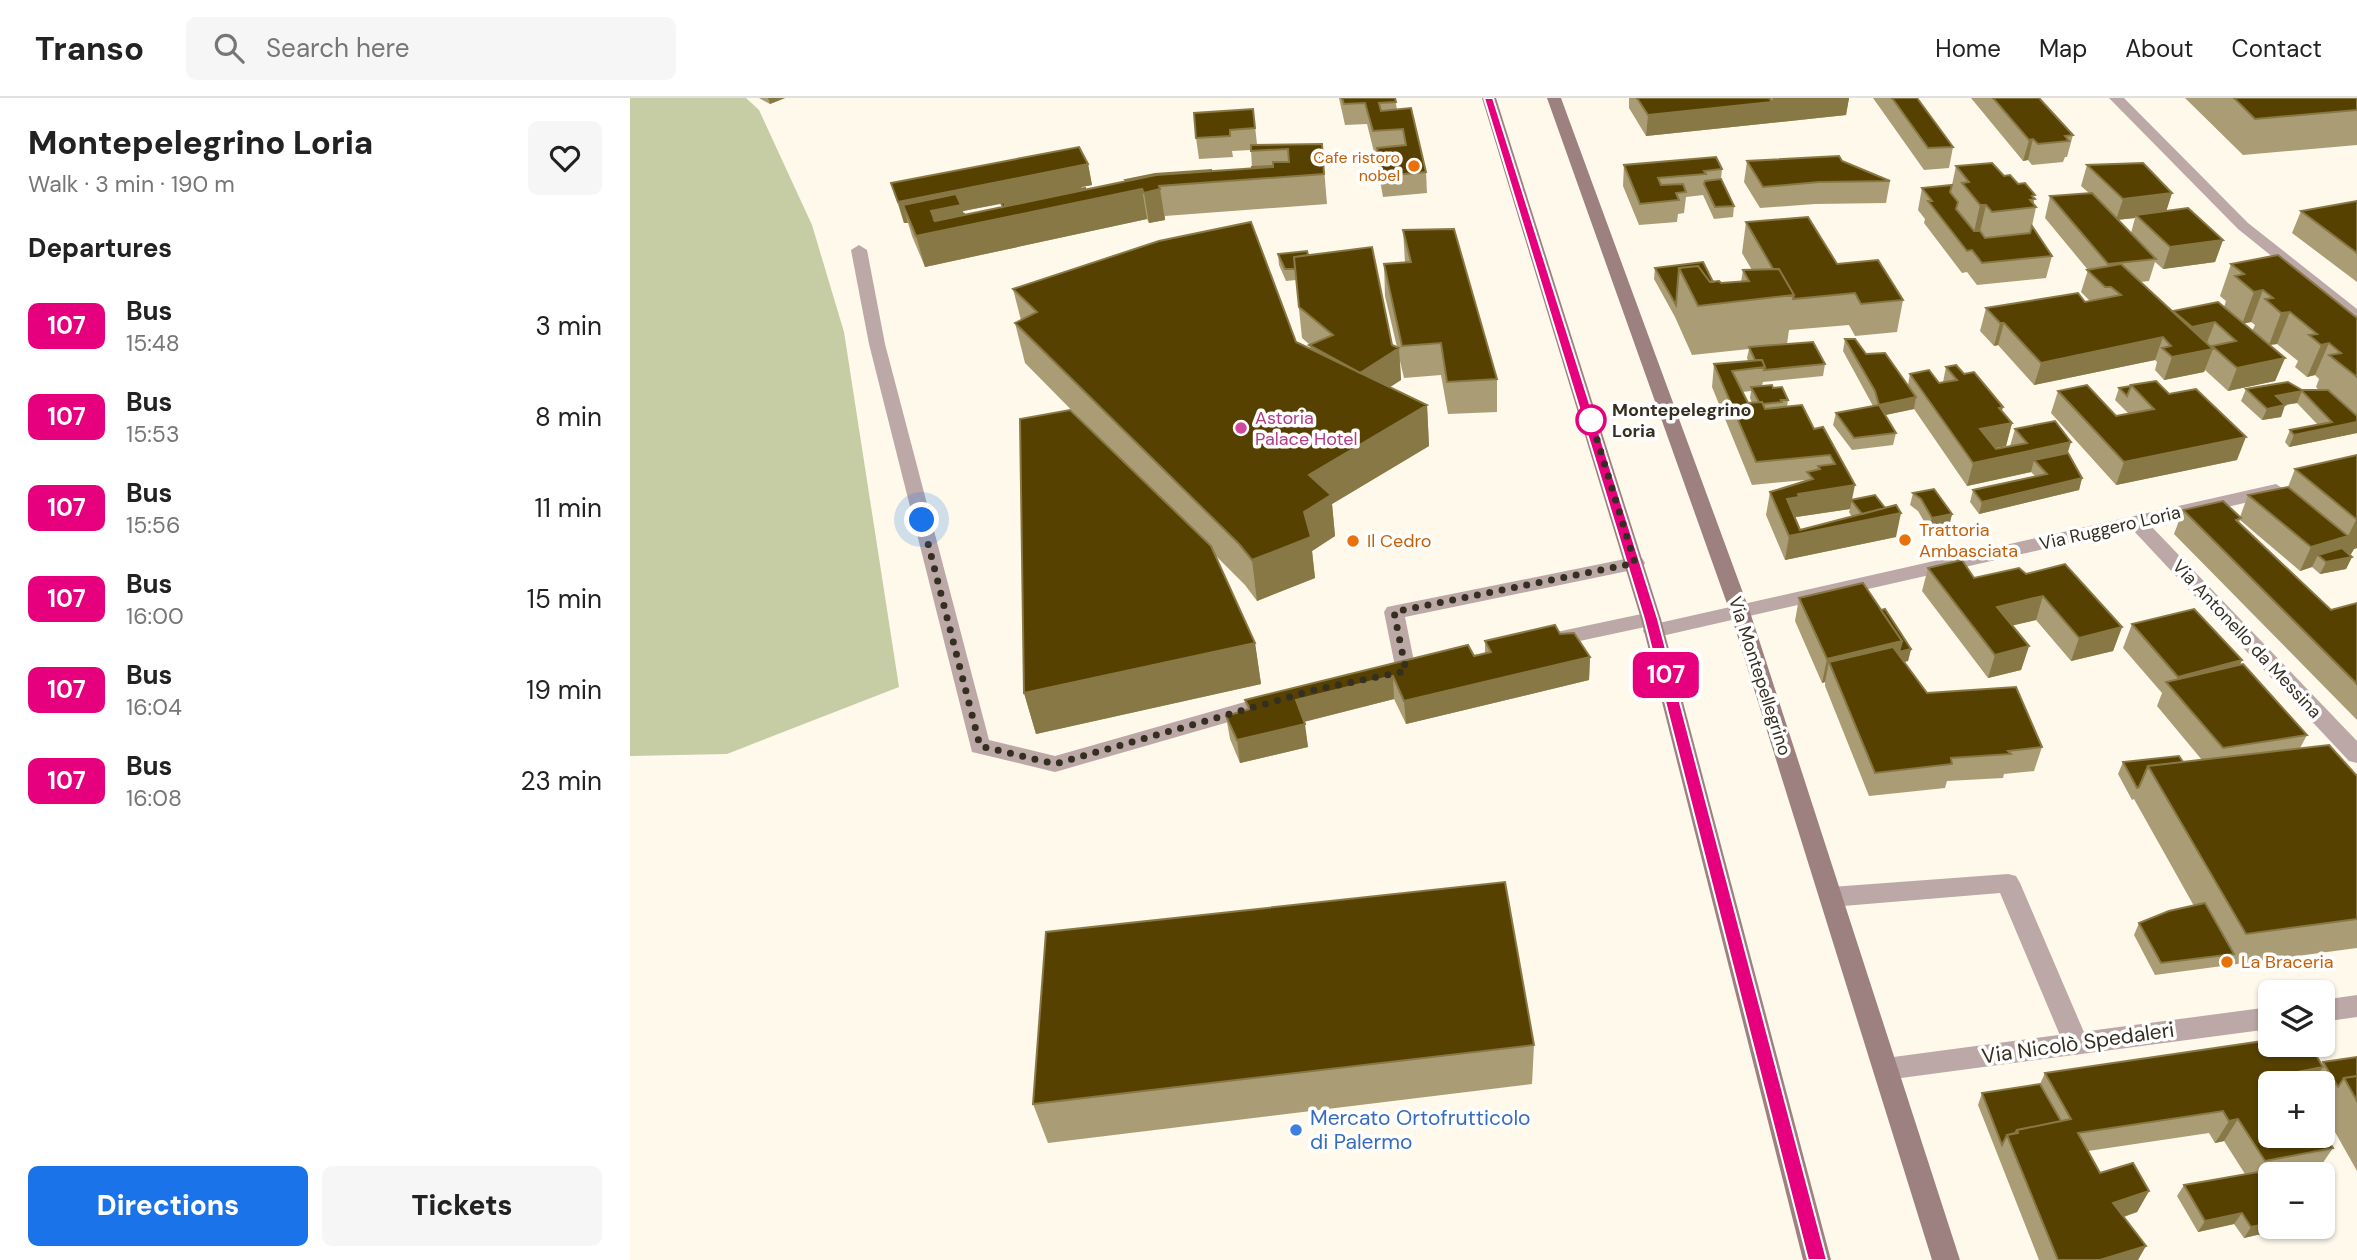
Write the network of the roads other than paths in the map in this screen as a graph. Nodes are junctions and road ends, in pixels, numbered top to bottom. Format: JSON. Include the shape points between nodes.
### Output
{"nodes":[{"id":1,"x":1489,"y":98,"type":"edge"},
{"id":2,"x":1554,"y":98,"type":"edge"},
{"id":3,"x":2116,"y":98,"type":"edge"},
{"id":4,"x":859,"y":250,"type":"dead end"},
{"id":5,"x":2357,"y":317,"type":"edge"},
{"id":6,"x":2292,"y":487,"type":"edge"},
{"id":7,"x":2137,"y":522,"type":"junction"},
{"id":8,"x":1635,"y":563,"type":"junction"},
{"id":9,"x":1740,"y":612,"type":"junction"},
{"id":10,"x":1652,"y":625,"type":"junction"},
{"id":11,"x":1528,"y":645,"type":"edge"},
{"id":12,"x":1406,"y":671,"type":"edge"},
{"id":13,"x":1287,"y":698,"type":"edge"},
{"id":14,"x":2357,"y":755,"type":"edge"},
{"id":15,"x":1831,"y":897,"type":"junction"},
{"id":16,"x":2357,"y":1006,"type":"edge"},
{"id":17,"x":2335,"y":1009,"type":"edge"},
{"id":18,"x":2258,"y":1020,"type":"edge"},
{"id":19,"x":2076,"y":1044,"type":"junction"},
{"id":20,"x":1886,"y":1069,"type":"junction"},
{"id":21,"x":1818,"y":1260,"type":"edge"},
{"id":22,"x":1945,"y":1260,"type":"edge"}],
"edges":[{"from":1,"to":8,"type":"street"},
{"from":2,"to":9,"type":"street","name":"Via Montepellegrino"},
{"from":3,"to":5,"type":"street","via":[[2243,226]]},
{"from":4,"to":13,"type":"street","via":[[877,344],[980,746],[1055,764]]},
{"from":6,"to":7,"type":"street","name":"Via Ruggero Loria"},
{"from":7,"to":9,"type":"street","name":"Via Ruggero Loria"},
{"from":7,"to":14,"type":"street","name":"Via Antonello da Messina"},
{"from":8,"to":10,"type":"street"},
{"from":8,"to":12,"type":"street","via":[[1394,612]]},
{"from":9,"to":10,"type":"street","name":"Via Ruggero Loria"},
{"from":9,"to":15,"type":"street","name":"Via Montepellegrino"},
{"from":10,"to":11,"type":"street","name":"Via Ruggero Loria"},
{"from":10,"to":21,"type":"street"},
{"from":15,"to":19,"type":"street","via":[[2008,883]]},
{"from":15,"to":20,"type":"street","name":"Via Montepellegrino"},
{"from":16,"to":17,"type":"street"},
{"from":18,"to":19,"type":"street","name":"Via Nicolò Spedaleri"},
{"from":19,"to":20,"type":"street","name":"Via Nicolò Spedaleri"},
{"from":20,"to":22,"type":"street","name":"Via Montepellegrino"}]}
